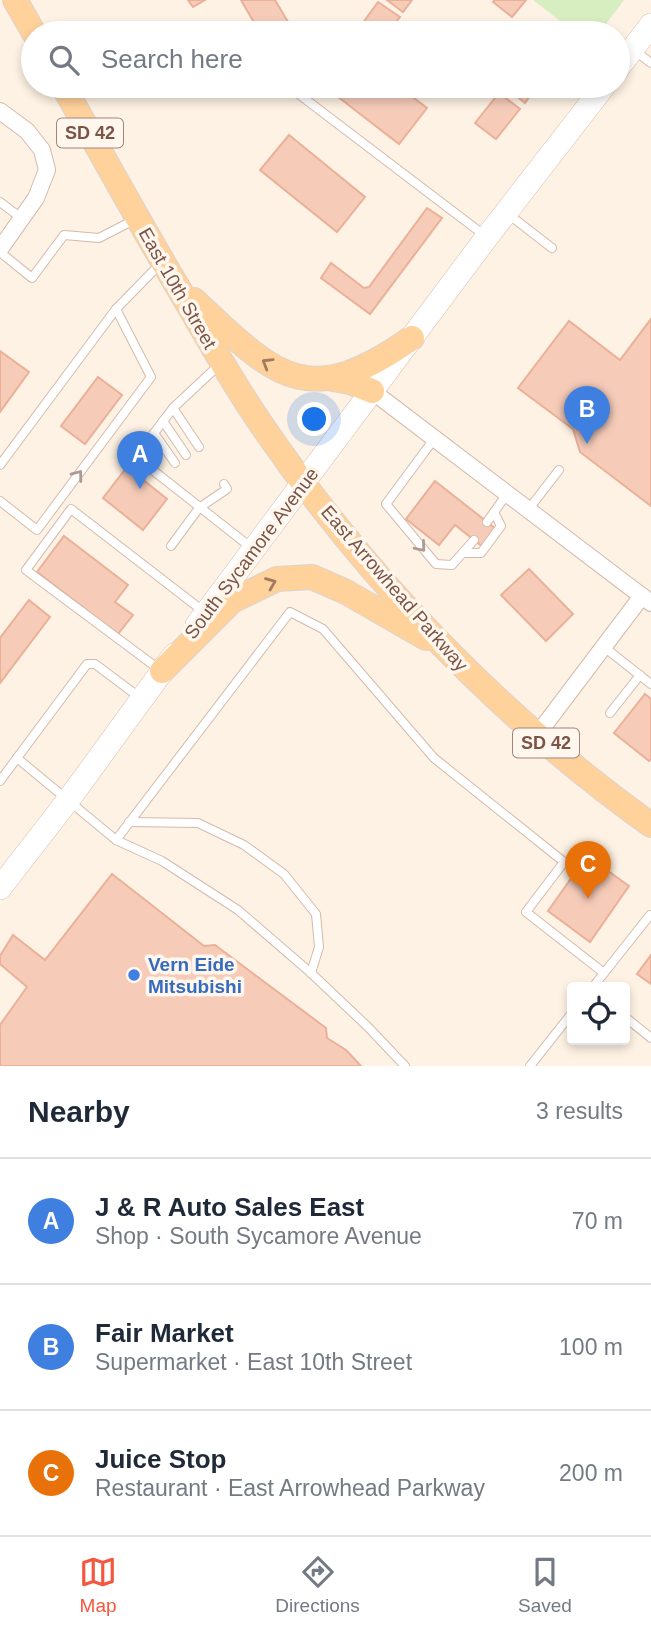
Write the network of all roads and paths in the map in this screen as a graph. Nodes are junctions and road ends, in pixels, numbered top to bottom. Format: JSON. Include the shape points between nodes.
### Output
{"nodes":[{"id":1,"x":15,"y":0,"type":"edge"},
{"id":2,"x":27,"y":21,"type":"edge"},
{"id":3,"x":651,"y":25,"type":"edge"},
{"id":4,"x":632,"y":50,"type":"junction"},
{"id":5,"x":630,"y":53,"type":"edge"},
{"id":6,"x":651,"y":64,"type":"edge"},
{"id":7,"x":71,"y":98,"type":"edge"},
{"id":8,"x":304,"y":98,"type":"edge"},
{"id":9,"x":595,"y":98,"type":"edge"},
{"id":10,"x":0,"y":111,"type":"edge"},
{"id":11,"x":0,"y":202,"type":"edge"},
{"id":12,"x":506,"y":212,"type":"junction"},
{"id":13,"x":22,"y":218,"type":"junction"},
{"id":14,"x":139,"y":218,"type":"junction"},
{"id":15,"x":487,"y":237,"type":"junction"},
{"id":16,"x":552,"y":248,"type":"dead end"},
{"id":17,"x":0,"y":250,"type":"edge"},
{"id":18,"x":163,"y":261,"type":"junction"},
{"id":19,"x":175,"y":282,"type":"junction"},
{"id":20,"x":116,"y":309,"type":"junction"},
{"id":21,"x":412,"y":338,"type":"junction"},
{"id":22,"x":222,"y":363,"type":"junction"},
{"id":23,"x":332,"y":379,"type":"junction"},
{"id":24,"x":372,"y":391,"type":"junction"},
{"id":25,"x":173,"y":408,"type":"junction"},
{"id":26,"x":163,"y":421,"type":"junction"},
{"id":27,"x":154,"y":433,"type":"junction"},
{"id":28,"x":434,"y":439,"type":"junction"},
{"id":29,"x":199,"y":447,"type":"dead end"},
{"id":30,"x":187,"y":455,"type":"dead end"},
{"id":31,"x":175,"y":463,"type":"dead end"},
{"id":32,"x":0,"y":465,"type":"edge"},
{"id":33,"x":559,"y":470,"type":"dead end"},
{"id":34,"x":304,"y":482,"type":"junction"},
{"id":35,"x":224,"y":484,"type":"dead end"},
{"id":36,"x":507,"y":494,"type":"junction"},
{"id":37,"x":0,"y":501,"type":"edge"},
{"id":38,"x":201,"y":505,"type":"junction"},
{"id":39,"x":528,"y":510,"type":"junction"},
{"id":40,"x":494,"y":512,"type":"junction"},
{"id":41,"x":487,"y":522,"type":"dead end"},
{"id":42,"x":474,"y":540,"type":"dead end"},
{"id":43,"x":171,"y":546,"type":"dead end"},
{"id":44,"x":253,"y":550,"type":"junction"},
{"id":45,"x":463,"y":553,"type":"junction"},
{"id":46,"x":647,"y":599,"type":"edge"},
{"id":47,"x":206,"y":613,"type":"junction"},
{"id":48,"x":604,"y":647,"type":"junction"},
{"id":49,"x":449,"y":651,"type":"junction"},
{"id":50,"x":162,"y":671,"type":"junction"},
{"id":51,"x":640,"y":676,"type":"junction"},
{"id":52,"x":651,"y":684,"type":"edge"},
{"id":53,"x":142,"y":699,"type":"junction"},
{"id":54,"x":610,"y":713,"type":"dead end"},
{"id":55,"x":537,"y":736,"type":"junction"},
{"id":56,"x":17,"y":758,"type":"junction"},
{"id":57,"x":0,"y":781,"type":"edge"},
{"id":58,"x":69,"y":800,"type":"junction"},
{"id":59,"x":129,"y":822,"type":"junction"},
{"id":60,"x":651,"y":825,"type":"edge"},
{"id":61,"x":116,"y":840,"type":"junction"},
{"id":62,"x":0,"y":888,"type":"edge"},
{"id":63,"x":651,"y":914,"type":"edge"},
{"id":64,"x":311,"y":973,"type":"junction"},
{"id":65,"x":604,"y":973,"type":"junction"},
{"id":66,"x":597,"y":982,"type":"edge"},
{"id":67,"x":567,"y":1019,"type":"edge"},
{"id":68,"x":630,"y":1021,"type":"edge"},
{"id":69,"x":651,"y":1038,"type":"edge"},
{"id":70,"x":405,"y":1066,"type":"edge"},
{"id":71,"x":530,"y":1066,"type":"edge"}],
"edges":[{"from":1,"to":2,"type":"main road"},
{"from":3,"to":4,"type":"main road"},
{"from":4,"to":5,"type":"main road"},
{"from":4,"to":6,"type":"lane"},
{"from":7,"to":14,"type":"main road","name":"East 10th Street","number":"SD 42"},
{"from":8,"to":15,"type":"lane"},
{"from":9,"to":12,"type":"main road","name":"South Sycamore Avenue"},
{"from":10,"to":13,"type":"street","via":[[27,131],[42,150],[47,170]]},
{"from":11,"to":13,"type":"lane"},
{"from":12,"to":15,"type":"main road","name":"South Sycamore Avenue"},
{"from":12,"to":16,"type":"lane"},
{"from":13,"to":17,"type":"street"},
{"from":14,"to":17,"type":"lane","via":[[99,238],[64,235],[32,278]]},
{"from":14,"to":18,"type":"main road","name":"East 10th Street","number":"SD 42"},
{"from":15,"to":21,"type":"main road","name":"South Sycamore Avenue"},
{"from":18,"to":19,"type":"main road","name":"East 10th Street","number":"SD 42"},
{"from":18,"to":20,"type":"lane"},
{"from":19,"to":22,"type":"main road","name":"East 10th Street","number":"SD 42"},
{"from":23,"to":19,"type":"main road","one_way":true,"via":[[303,378],[272,367]]},
{"from":20,"to":32,"type":"lane"},
{"from":37,"to":20,"type":"lane","one_way":true,"via":[[37,530],[151,377]]},
{"from":21,"to":23,"type":"main road","via":[[384,358]]},
{"from":21,"to":24,"type":"main road","name":"South Sycamore Avenue"},
{"from":22,"to":25,"type":"lane"},
{"from":22,"to":34,"type":"main road","name":"East 10th Street","number":"SD 42"},
{"from":23,"to":24,"type":"main road"},
{"from":24,"to":28,"type":"street"},
{"from":24,"to":34,"type":"main road","name":"South Sycamore Avenue"},
{"from":25,"to":26,"type":"lane"},
{"from":25,"to":29,"type":"lane"},
{"from":26,"to":27,"type":"lane"},
{"from":26,"to":30,"type":"lane"},
{"from":27,"to":31,"type":"lane"},
{"from":27,"to":38,"type":"lane","via":[[135,457]]},
{"from":28,"to":36,"type":"street"},
{"from":28,"to":45,"type":"lane","one_way":true,"via":[[386,504],[436,565],[452,565]]},
{"from":33,"to":39,"type":"lane"},
{"from":34,"to":44,"type":"main road","name":"South Sycamore Avenue"},
{"from":34,"to":49,"type":"main road","name":"East Arrowhead Parkway","number":"SD 42","via":[[354,546]]},
{"from":35,"to":38,"type":"lane","via":[[227,489]]},
{"from":36,"to":39,"type":"street"},
{"from":36,"to":40,"type":"lane"},
{"from":38,"to":43,"type":"lane"},
{"from":38,"to":44,"type":"lane"},
{"from":39,"to":46,"type":"street"},
{"from":40,"to":41,"type":"lane"},
{"from":40,"to":45,"type":"lane","via":[[502,526],[481,553]]},
{"from":42,"to":45,"type":"lane"},
{"from":44,"to":47,"type":"main road","name":"South Sycamore Avenue"},
{"from":46,"to":48,"type":"street"},
{"from":47,"to":50,"type":"main road","name":"South Sycamore Avenue"},
{"from":47,"to":50,"type":"lane","via":[[71,509],[26,570]]},
{"from":48,"to":51,"type":"lane"},
{"from":48,"to":55,"type":"street"},
{"from":50,"to":49,"type":"main road","one_way":true,"via":[[232,601],[277,579],[312,577]]},
{"from":49,"to":55,"type":"main road","name":"East Arrowhead Parkway","number":"SD 42"},
{"from":50,"to":53,"type":"main road","name":"South Sycamore Avenue"},
{"from":51,"to":52,"type":"lane"},
{"from":51,"to":54,"type":"lane"},
{"from":53,"to":56,"type":"lane","via":[[95,664],[87,664]]},
{"from":53,"to":58,"type":"main road","name":"South Sycamore Avenue"},
{"from":55,"to":60,"type":"main road","name":"East Arrowhead Parkway","number":"SD 42"},
{"from":56,"to":57,"type":"lane"},
{"from":56,"to":58,"type":"lane"},
{"from":58,"to":61,"type":"lane"},
{"from":58,"to":62,"type":"main road","name":"South Sycamore Avenue"},
{"from":59,"to":61,"type":"lane"},
{"from":59,"to":64,"type":"lane","via":[[198,823],[244,845],[284,874],[316,914],[319,947]]},
{"from":59,"to":65,"type":"lane","via":[[289,612],[323,629],[434,758],[564,862],[526,912]]},
{"from":61,"to":64,"type":"lane","via":[[162,861],[238,910]]},
{"from":63,"to":65,"type":"lane"},
{"from":64,"to":70,"type":"lane"},
{"from":65,"to":66,"type":"lane"},
{"from":67,"to":71,"type":"lane"},
{"from":68,"to":69,"type":"lane"}]}
